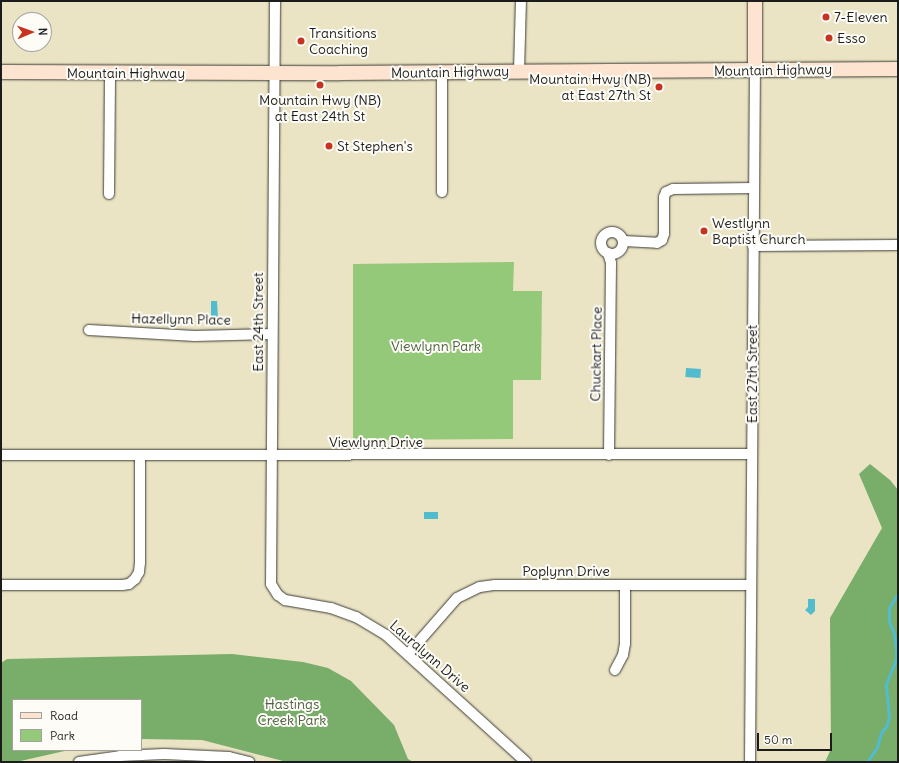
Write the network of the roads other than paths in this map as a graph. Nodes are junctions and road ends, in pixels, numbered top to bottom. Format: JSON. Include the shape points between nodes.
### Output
{"nodes":[{"id":1,"x":275,"y":1,"type":"edge"},
{"id":2,"x":520,"y":1,"type":"edge"},
{"id":3,"x":755,"y":1,"type":"edge"},
{"id":4,"x":898,"y":69,"type":"edge"},
{"id":5,"x":755,"y":70,"type":"junction"},
{"id":6,"x":519,"y":71,"type":"junction"},
{"id":7,"x":1,"y":72,"type":"edge"},
{"id":8,"x":442,"y":72,"type":"junction"},
{"id":9,"x":110,"y":73,"type":"junction"},
{"id":10,"x":275,"y":74,"type":"junction"},
{"id":11,"x":753,"y":188,"type":"junction"},
{"id":12,"x":442,"y":192,"type":"dead end"},
{"id":13,"x":108,"y":194,"type":"dead end"},
{"id":14,"x":624,"y":240,"type":"junction"},
{"id":15,"x":898,"y":245,"type":"edge"},
{"id":16,"x":753,"y":246,"type":"junction"},
{"id":17,"x":608,"y":253,"type":"junction"},
{"id":18,"x":89,"y":330,"type":"dead end"},
{"id":19,"x":272,"y":334,"type":"junction"},
{"id":20,"x":752,"y":454,"type":"junction"},
{"id":21,"x":1,"y":455,"type":"edge"},
{"id":22,"x":140,"y":455,"type":"junction"},
{"id":23,"x":271,"y":456,"type":"junction"},
{"id":24,"x":609,"y":456,"type":"junction"},
{"id":25,"x":270,"y":571,"type":"joint"},
{"id":26,"x":1,"y":585,"type":"edge"},
{"id":27,"x":625,"y":585,"type":"junction"},
{"id":28,"x":751,"y":585,"type":"junction"},
{"id":29,"x":408,"y":654,"type":"junction"},
{"id":30,"x":616,"y":670,"type":"dead end"},
{"id":31,"x":79,"y":762,"type":"edge"},
{"id":32,"x":249,"y":762,"type":"edge"},
{"id":33,"x":526,"y":762,"type":"edge"},
{"id":34,"x":750,"y":762,"type":"edge"}],
"edges":[{"from":1,"to":10,"type":"street","name":"East 24th Street"},
{"from":2,"to":6,"type":"street"},
{"from":3,"to":5,"type":"main road","name":"East 27th Street"},
{"from":4,"to":5,"type":"main road","name":"Mountain Highway"},
{"from":5,"to":6,"type":"main road","name":"Mountain Highway"},
{"from":5,"to":11,"type":"street","name":"East 27th Street"},
{"from":6,"to":8,"type":"main road","name":"Mountain Highway"},
{"from":7,"to":9,"type":"main road","name":"Mountain Highway"},
{"from":8,"to":10,"type":"main road","name":"Mountain Highway"},
{"from":8,"to":12,"type":"street"},
{"from":9,"to":10,"type":"main road","name":"Mountain Highway"},
{"from":9,"to":13,"type":"street"},
{"from":10,"to":19,"type":"street","name":"East 24th Street"},
{"from":11,"to":14,"type":"street","via":[[673,189],[666,192],[664,197],[662,240],[657,243]]},
{"from":11,"to":16,"type":"street","name":"East 27th Street"},
{"from":14,"to":17,"type":"street","via":[[621,250],[614,254]]},
{"from":14,"to":17,"type":"street","via":[[618,233],[606,233],[602,238],[602,245]]},
{"from":15,"to":16,"type":"street"},
{"from":16,"to":20,"type":"street","name":"East 27th Street"},
{"from":17,"to":24,"type":"street","name":"Chuckart Place","via":[[611,263]]},
{"from":18,"to":19,"type":"street","name":"Hazellynn Place","via":[[195,336]]},
{"from":19,"to":23,"type":"street","name":"East 24th Street"},
{"from":20,"to":24,"type":"street","name":"Viewlynn Drive"},
{"from":20,"to":28,"type":"street","name":"East 27th Street"},
{"from":21,"to":22,"type":"street","name":"Viewlynn Drive"},
{"from":22,"to":23,"type":"street","name":"Viewlynn Drive"},
{"from":22,"to":26,"type":"street","via":[[140,563],[139,572],[130,584]]},
{"from":23,"to":24,"type":"street","name":"Viewlynn Drive"},
{"from":23,"to":25,"type":"street","name":"East 24th Street"},
{"from":25,"to":29,"type":"street","name":"Lauralynn Drive","via":[[271,584],[285,600],[331,608],[356,617],[386,635]]},
{"from":27,"to":28,"type":"street","name":"Poplynn Drive"},
{"from":27,"to":29,"type":"street","name":"Poplynn Drive","via":[[480,587],[457,598]]},
{"from":27,"to":30,"type":"street","via":[[624,644],[622,659]]},
{"from":28,"to":34,"type":"street","name":"East 27th Street"},
{"from":29,"to":33,"type":"street","name":"Lauralynn Drive"},
{"from":31,"to":32,"type":"street","via":[[120,756],[171,754],[229,757]]}]}
